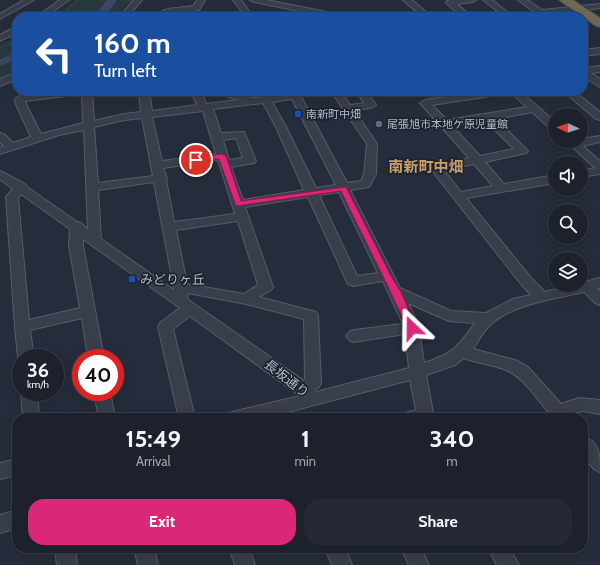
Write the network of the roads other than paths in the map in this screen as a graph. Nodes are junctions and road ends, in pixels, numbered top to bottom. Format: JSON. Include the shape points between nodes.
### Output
{"nodes":[{"id":1,"x":30,"y":0,"type":"edge"},
{"id":2,"x":65,"y":0,"type":"edge"},
{"id":3,"x":138,"y":0,"type":"edge"},
{"id":4,"x":141,"y":0,"type":"edge"},
{"id":5,"x":201,"y":0,"type":"edge"},
{"id":6,"x":237,"y":0,"type":"edge"},
{"id":7,"x":254,"y":0,"type":"edge"},
{"id":8,"x":406,"y":0,"type":"edge"},
{"id":9,"x":472,"y":0,"type":"edge"},
{"id":10,"x":487,"y":0,"type":"edge"},
{"id":11,"x":522,"y":0,"type":"edge"},
{"id":12,"x":564,"y":0,"type":"edge"},
{"id":13,"x":570,"y":0,"type":"edge"},
{"id":14,"x":173,"y":3,"type":"dead end"},
{"id":15,"x":272,"y":4,"type":"junction"},
{"id":16,"x":600,"y":6,"type":"edge"},
{"id":17,"x":581,"y":9,"type":"junction"},
{"id":18,"x":47,"y":12,"type":"edge"},
{"id":19,"x":127,"y":12,"type":"edge"},
{"id":20,"x":130,"y":12,"type":"edge"},
{"id":21,"x":166,"y":12,"type":"edge"},
{"id":22,"x":175,"y":12,"type":"edge"},
{"id":23,"x":245,"y":12,"type":"edge"},
{"id":24,"x":278,"y":12,"type":"dead end"},
{"id":25,"x":303,"y":12,"type":"edge"},
{"id":26,"x":422,"y":12,"type":"edge"},
{"id":27,"x":462,"y":12,"type":"edge"},
{"id":28,"x":503,"y":12,"type":"edge"},
{"id":29,"x":540,"y":12,"type":"edge"},
{"id":30,"x":562,"y":12,"type":"edge"},
{"id":31,"x":585,"y":12,"type":"edge"},
{"id":32,"x":587,"y":12,"type":"edge"},
{"id":33,"x":588,"y":13,"type":"edge"},
{"id":34,"x":588,"y":14,"type":"edge"},
{"id":35,"x":3,"y":16,"type":"edge"},
{"id":36,"x":600,"y":19,"type":"edge"},
{"id":37,"x":600,"y":23,"type":"edge"},
{"id":38,"x":12,"y":31,"type":"edge"},
{"id":39,"x":0,"y":38,"type":"edge"},
{"id":40,"x":599,"y":52,"type":"edge"},
{"id":41,"x":588,"y":53,"type":"edge"},
{"id":42,"x":600,"y":69,"type":"edge"},
{"id":43,"x":588,"y":70,"type":"edge"},
{"id":44,"x":588,"y":75,"type":"edge"},
{"id":45,"x":12,"y":79,"type":"edge"},
{"id":46,"x":0,"y":84,"type":"edge"},
{"id":47,"x":600,"y":84,"type":"edge"},
{"id":48,"x":40,"y":96,"type":"edge"},
{"id":49,"x":86,"y":96,"type":"edge"},
{"id":50,"x":145,"y":96,"type":"edge"},
{"id":51,"x":198,"y":96,"type":"edge"},
{"id":52,"x":235,"y":96,"type":"edge"},
{"id":53,"x":285,"y":96,"type":"edge"},
{"id":54,"x":295,"y":96,"type":"edge"},
{"id":55,"x":340,"y":96,"type":"edge"},
{"id":56,"x":364,"y":96,"type":"edge"},
{"id":57,"x":448,"y":96,"type":"edge"},
{"id":58,"x":520,"y":96,"type":"edge"},
{"id":59,"x":574,"y":96,"type":"edge"},
{"id":60,"x":266,"y":100,"type":"junction"},
{"id":61,"x":253,"y":102,"type":"junction"},
{"id":62,"x":206,"y":108,"type":"junction"},
{"id":63,"x":348,"y":108,"type":"junction"},
{"id":64,"x":535,"y":109,"type":"junction"},
{"id":65,"x":147,"y":115,"type":"junction"},
{"id":66,"x":600,"y":116,"type":"edge"},
{"id":67,"x":488,"y":117,"type":"junction"},
{"id":68,"x":548,"y":121,"type":"edge"},
{"id":69,"x":89,"y":124,"type":"junction"},
{"id":70,"x":444,"y":124,"type":"junction"},
{"id":71,"x":0,"y":136,"type":"edge"},
{"id":72,"x":217,"y":137,"type":"junction"},
{"id":73,"x":37,"y":138,"type":"junction"},
{"id":74,"x":600,"y":139,"type":"edge"},
{"id":75,"x":588,"y":140,"type":"edge"},
{"id":76,"x":11,"y":147,"type":"junction"},
{"id":77,"x":579,"y":148,"type":"edge"},
{"id":78,"x":0,"y":151,"type":"edge"},
{"id":79,"x":223,"y":160,"type":"junction"},
{"id":80,"x":477,"y":160,"type":"junction"},
{"id":81,"x":600,"y":167,"type":"edge"},
{"id":82,"x":159,"y":171,"type":"junction"},
{"id":83,"x":600,"y":171,"type":"edge"},
{"id":84,"x":588,"y":173,"type":"edge"},
{"id":85,"x":0,"y":174,"type":"edge"},
{"id":86,"x":548,"y":180,"type":"edge"},
{"id":87,"x":21,"y":187,"type":"junction"},
{"id":88,"x":93,"y":187,"type":"junction"},
{"id":89,"x":344,"y":188,"type":"junction"},
{"id":90,"x":501,"y":188,"type":"junction"},
{"id":91,"x":311,"y":193,"type":"junction"},
{"id":92,"x":458,"y":196,"type":"junction"},
{"id":93,"x":240,"y":210,"type":"junction"},
{"id":94,"x":76,"y":226,"type":"junction"},
{"id":95,"x":170,"y":228,"type":"junction"},
{"id":96,"x":95,"y":240,"type":"junction"},
{"id":97,"x":386,"y":276,"type":"junction"},
{"id":98,"x":593,"y":285,"type":"edge"},
{"id":99,"x":396,"y":292,"type":"junction"},
{"id":100,"x":541,"y":296,"type":"junction"},
{"id":101,"x":184,"y":299,"type":"junction"},
{"id":102,"x":246,"y":299,"type":"junction"},
{"id":103,"x":600,"y":300,"type":"edge"},
{"id":104,"x":87,"y":312,"type":"junction"},
{"id":105,"x":489,"y":318,"type":"junction"},
{"id":106,"x":22,"y":327,"type":"junction"},
{"id":107,"x":412,"y":328,"type":"junction"},
{"id":108,"x":354,"y":336,"type":"dead end"},
{"id":109,"x":25,"y":349,"type":"edge"},
{"id":110,"x":94,"y":349,"type":"edge"},
{"id":111,"x":463,"y":351,"type":"junction"},
{"id":112,"x":417,"y":372,"type":"junction"},
{"id":113,"x":301,"y":387,"type":"junction"},
{"id":114,"x":314,"y":399,"type":"junction"},
{"id":115,"x":30,"y":401,"type":"edge"},
{"id":116,"x":104,"y":401,"type":"edge"},
{"id":117,"x":600,"y":407,"type":"edge"},
{"id":118,"x":31,"y":413,"type":"edge"},
{"id":119,"x":106,"y":413,"type":"edge"},
{"id":120,"x":185,"y":413,"type":"edge"},
{"id":121,"x":280,"y":413,"type":"edge"},
{"id":122,"x":420,"y":413,"type":"edge"},
{"id":123,"x":559,"y":413,"type":"edge"},
{"id":124,"x":564,"y":413,"type":"edge"},
{"id":125,"x":588,"y":449,"type":"edge"},
{"id":126,"x":600,"y":464,"type":"edge"},
{"id":127,"x":12,"y":468,"type":"edge"},
{"id":128,"x":0,"y":471,"type":"edge"},
{"id":129,"x":12,"y":520,"type":"edge"},
{"id":130,"x":0,"y":524,"type":"edge"},
{"id":131,"x":66,"y":553,"type":"edge"},
{"id":132,"x":145,"y":553,"type":"edge"},
{"id":133,"x":240,"y":553,"type":"edge"},
{"id":134,"x":337,"y":553,"type":"edge"},
{"id":135,"x":414,"y":553,"type":"edge"},
{"id":136,"x":501,"y":553,"type":"edge"},
{"id":137,"x":67,"y":565,"type":"edge"},
{"id":138,"x":148,"y":565,"type":"edge"},
{"id":139,"x":244,"y":565,"type":"edge"},
{"id":140,"x":342,"y":565,"type":"edge"},
{"id":141,"x":420,"y":565,"type":"edge"},
{"id":142,"x":509,"y":565,"type":"edge"}],
"edges":[{"from":1,"to":35,"type":"street"},
{"from":2,"to":18,"type":"street"},
{"from":3,"to":19,"type":"street"},
{"from":4,"to":20,"type":"street"},
{"from":5,"to":22,"type":"street","via":[[196,8]]},
{"from":6,"to":23,"type":"street"},
{"from":7,"to":15,"type":"street"},
{"from":8,"to":26,"type":"street"},
{"from":9,"to":27,"type":"street","via":[[450,2]]},
{"from":10,"to":28,"type":"street"},
{"from":11,"to":29,"type":"street"},
{"from":12,"to":17,"type":"highway"},
{"from":13,"to":17,"type":"highway"},
{"from":14,"to":21,"type":"street"},
{"from":15,"to":24,"type":"street"},
{"from":15,"to":25,"type":"street"},
{"from":16,"to":17,"type":"street"},
{"from":17,"to":30,"type":"street"},
{"from":17,"to":31,"type":"highway"},
{"from":17,"to":32,"type":"highway"},
{"from":33,"to":36,"type":"highway"},
{"from":34,"to":37,"type":"highway"},
{"from":38,"to":39,"type":"street"},
{"from":40,"to":41,"type":"street"},
{"from":42,"to":43,"type":"street"},
{"from":44,"to":47,"type":"street"},
{"from":45,"to":46,"type":"street"},
{"from":48,"to":73,"type":"street","via":[[21,98],[20,102]]},
{"from":49,"to":69,"type":"street"},
{"from":50,"to":65,"type":"street"},
{"from":51,"to":62,"type":"street","via":[[202,106]]},
{"from":52,"to":61,"type":"street"},
{"from":53,"to":60,"type":"street"},
{"from":54,"to":89,"type":"street"},
{"from":55,"to":63,"type":"street"},
{"from":56,"to":63,"type":"street","via":[[370,105]]},
{"from":57,"to":70,"type":"street","via":[[425,104]]},
{"from":58,"to":64,"type":"street"},
{"from":59,"to":66,"type":"street"},
{"from":60,"to":61,"type":"street"},
{"from":60,"to":91,"type":"street"},
{"from":61,"to":62,"type":"street"},
{"from":62,"to":65,"type":"street"},
{"from":62,"to":72,"type":"street"},
{"from":63,"to":89,"type":"street","via":[[372,144],[371,166],[365,184]]},
{"from":64,"to":67,"type":"street"},
{"from":64,"to":68,"type":"street"},
{"from":65,"to":69,"type":"street"},
{"from":65,"to":82,"type":"street"},
{"from":67,"to":70,"type":"street"},
{"from":67,"to":80,"type":"street","via":[[522,151]]},
{"from":69,"to":73,"type":"street"},
{"from":69,"to":88,"type":"street"},
{"from":70,"to":80,"type":"street"},
{"from":71,"to":76,"type":"street"},
{"from":72,"to":79,"type":"street"},
{"from":72,"to":79,"type":"street","via":[[240,134],[250,161]]},
{"from":73,"to":76,"type":"street"},
{"from":74,"to":75,"type":"street"},
{"from":76,"to":78,"type":"street"},
{"from":77,"to":81,"type":"street"},
{"from":79,"to":82,"type":"street"},
{"from":79,"to":93,"type":"street"},
{"from":80,"to":90,"type":"street"},
{"from":80,"to":92,"type":"street","via":[[436,168]]},
{"from":82,"to":88,"type":"street"},
{"from":82,"to":95,"type":"street"},
{"from":83,"to":84,"type":"street"},
{"from":85,"to":87,"type":"street","name":"長坂通り"},
{"from":86,"to":90,"type":"street"},
{"from":87,"to":94,"type":"street","name":"長坂通り"},
{"from":87,"to":106,"type":"street","via":[[12,197]]},
{"from":88,"to":96,"type":"street"},
{"from":89,"to":91,"type":"street"},
{"from":89,"to":97,"type":"street"},
{"from":90,"to":92,"type":"street"},
{"from":91,"to":93,"type":"street"},
{"from":91,"to":97,"type":"street","via":[[353,281]]},
{"from":92,"to":100,"type":"street"},
{"from":93,"to":95,"type":"street"},
{"from":93,"to":102,"type":"street","via":[[266,287]]},
{"from":94,"to":96,"type":"street","name":"長坂通り"},
{"from":94,"to":104,"type":"street","via":[[76,246]]},
{"from":95,"to":101,"type":"street"},
{"from":96,"to":101,"type":"street","name":"長坂通り"},
{"from":97,"to":99,"type":"street"},
{"from":98,"to":100,"type":"street","name":"長坂通り"},
{"from":98,"to":103,"type":"street"},
{"from":99,"to":105,"type":"street","via":[[449,316]]},
{"from":99,"to":107,"type":"street"},
{"from":100,"to":105,"type":"street","name":"長坂通り","via":[[518,303]]},
{"from":101,"to":102,"type":"street","via":[[202,290]]},
{"from":101,"to":113,"type":"street","name":"長坂通り"},
{"from":101,"to":120,"type":"street","via":[[165,327]]},
{"from":102,"to":113,"type":"street","via":[[311,316],[313,383]]},
{"from":104,"to":106,"type":"street"},
{"from":104,"to":110,"type":"street"},
{"from":105,"to":111,"type":"street","name":"長坂通り"},
{"from":106,"to":109,"type":"street"},
{"from":107,"to":108,"type":"street"},
{"from":107,"to":112,"type":"street"},
{"from":111,"to":112,"type":"street","name":"長坂通り","via":[[449,361]]},
{"from":111,"to":123,"type":"street","via":[[509,364],[522,371]]},
{"from":112,"to":114,"type":"street","name":"長坂通り"},
{"from":112,"to":122,"type":"street"},
{"from":113,"to":114,"type":"street","name":"長坂通り"},
{"from":114,"to":121,"type":"street"},
{"from":115,"to":118,"type":"street"},
{"from":116,"to":119,"type":"street"},
{"from":117,"to":124,"type":"street","via":[[588,404],[574,405]]},
{"from":125,"to":126,"type":"street"},
{"from":127,"to":128,"type":"street"},
{"from":129,"to":130,"type":"street"},
{"from":131,"to":137,"type":"street"},
{"from":132,"to":138,"type":"street"},
{"from":133,"to":139,"type":"street"},
{"from":134,"to":140,"type":"street"},
{"from":135,"to":141,"type":"street"},
{"from":136,"to":142,"type":"street"}]}
